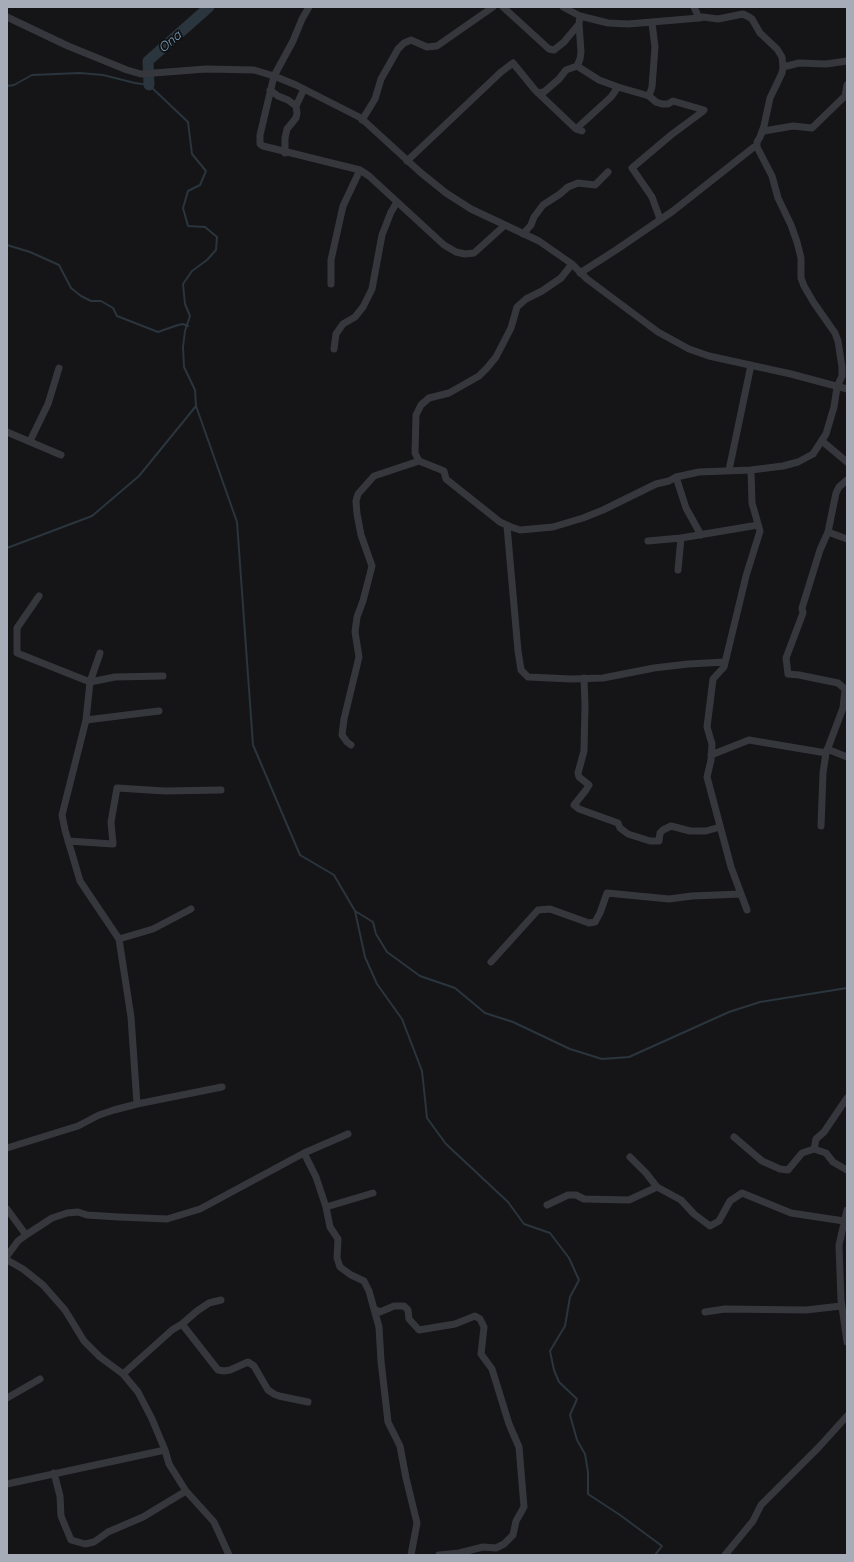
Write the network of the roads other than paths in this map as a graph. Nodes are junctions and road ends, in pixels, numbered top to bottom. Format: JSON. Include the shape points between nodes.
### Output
{"nodes":[{"id":1,"x":309,"y":7,"type":"edge"},
{"id":2,"x":494,"y":7,"type":"edge"},
{"id":3,"x":503,"y":7,"type":"edge"},
{"id":4,"x":563,"y":7,"type":"edge"},
{"id":5,"x":694,"y":7,"type":"edge"},
{"id":6,"x":580,"y":16,"type":"junction"},
{"id":7,"x":7,"y":17,"type":"edge"},
{"id":8,"x":699,"y":18,"type":"junction"},
{"id":9,"x":652,"y":23,"type":"junction"},
{"id":10,"x":579,"y":24,"type":"junction"},
{"id":11,"x":847,"y":61,"type":"edge"},
{"id":12,"x":578,"y":66,"type":"junction"},
{"id":13,"x":783,"y":67,"type":"junction"},
{"id":14,"x":274,"y":76,"type":"junction"},
{"id":15,"x":847,"y":85,"type":"edge"},
{"id":16,"x":618,"y":87,"type":"junction"},
{"id":17,"x":304,"y":89,"type":"junction"},
{"id":18,"x":270,"y":90,"type":"junction"},
{"id":19,"x":538,"y":93,"type":"junction"},
{"id":20,"x":649,"y":96,"type":"junction"},
{"id":21,"x":296,"y":106,"type":"junction"},
{"id":22,"x":362,"y":120,"type":"junction"},
{"id":23,"x":762,"y":133,"type":"junction"},
{"id":24,"x":757,"y":147,"type":"junction"},
{"id":25,"x":285,"y":153,"type":"junction"},
{"id":26,"x":408,"y":161,"type":"junction"},
{"id":27,"x":360,"y":170,"type":"junction"},
{"id":28,"x":608,"y":172,"type":"dead end"},
{"id":29,"x":397,"y":202,"type":"junction"},
{"id":30,"x":660,"y":219,"type":"junction"},
{"id":31,"x":505,"y":225,"type":"junction"},
{"id":32,"x":523,"y":234,"type":"junction"},
{"id":33,"x":572,"y":264,"type":"junction"},
{"id":34,"x":580,"y":273,"type":"junction"},
{"id":35,"x":330,"y":284,"type":"dead end"},
{"id":36,"x":334,"y":349,"type":"dead end"},
{"id":37,"x":751,"y":365,"type":"junction"},
{"id":38,"x":59,"y":368,"type":"dead end"},
{"id":39,"x":837,"y":387,"type":"junction"},
{"id":40,"x":847,"y":389,"type":"edge"},
{"id":41,"x":7,"y":432,"type":"edge"},
{"id":42,"x":30,"y":441,"type":"junction"},
{"id":43,"x":822,"y":441,"type":"junction"},
{"id":44,"x":61,"y":455,"type":"dead end"},
{"id":45,"x":419,"y":461,"type":"junction"},
{"id":46,"x":847,"y":462,"type":"edge"},
{"id":47,"x":729,"y":470,"type":"junction"},
{"id":48,"x":751,"y":470,"type":"junction"},
{"id":49,"x":676,"y":477,"type":"junction"},
{"id":50,"x":847,"y":480,"type":"edge"},
{"id":51,"x":758,"y":525,"type":"junction"},
{"id":52,"x":507,"y":526,"type":"junction"},
{"id":53,"x":828,"y":532,"type":"junction"},
{"id":54,"x":701,"y":535,"type":"junction"},
{"id":55,"x":681,"y":538,"type":"junction"},
{"id":56,"x":847,"y":539,"type":"edge"},
{"id":57,"x":648,"y":541,"type":"dead end"},
{"id":58,"x":678,"y":570,"type":"dead end"},
{"id":59,"x":39,"y":596,"type":"dead end"},
{"id":60,"x":100,"y":653,"type":"dead end"},
{"id":61,"x":725,"y":662,"type":"junction"},
{"id":62,"x":163,"y":676,"type":"dead end"},
{"id":63,"x":584,"y":678,"type":"junction"},
{"id":64,"x":90,"y":682,"type":"junction"},
{"id":65,"x":159,"y":711,"type":"dead end"},
{"id":66,"x":86,"y":720,"type":"junction"},
{"id":67,"x":351,"y":745,"type":"dead end"},
{"id":68,"x":827,"y":751,"type":"junction"},
{"id":69,"x":711,"y":755,"type":"junction"},
{"id":70,"x":847,"y":757,"type":"edge"},
{"id":71,"x":221,"y":790,"type":"dead end"},
{"id":72,"x":720,"y":826,"type":"junction"},
{"id":73,"x":821,"y":826,"type":"dead end"},
{"id":74,"x":68,"y":841,"type":"junction"},
{"id":75,"x":741,"y":894,"type":"junction"},
{"id":76,"x":191,"y":909,"type":"dead end"},
{"id":77,"x":747,"y":910,"type":"dead end"},
{"id":78,"x":119,"y":939,"type":"junction"},
{"id":79,"x":491,"y":962,"type":"dead end"},
{"id":80,"x":222,"y":1087,"type":"dead end"},
{"id":81,"x":847,"y":1098,"type":"edge"},
{"id":82,"x":137,"y":1104,"type":"junction"},
{"id":83,"x":348,"y":1134,"type":"dead end"},
{"id":84,"x":734,"y":1137,"type":"dead end"},
{"id":85,"x":7,"y":1148,"type":"edge"},
{"id":86,"x":814,"y":1148,"type":"junction"},
{"id":87,"x":304,"y":1154,"type":"junction"},
{"id":88,"x":630,"y":1157,"type":"dead end"},
{"id":89,"x":847,"y":1170,"type":"edge"},
{"id":90,"x":657,"y":1187,"type":"junction"},
{"id":91,"x":373,"y":1193,"type":"dead end"},
{"id":92,"x":547,"y":1204,"type":"dead end"},
{"id":93,"x":326,"y":1207,"type":"junction"},
{"id":94,"x":7,"y":1209,"type":"edge"},
{"id":95,"x":847,"y":1210,"type":"edge"},
{"id":96,"x":844,"y":1221,"type":"junction"},
{"id":97,"x":26,"y":1235,"type":"junction"},
{"id":98,"x":8,"y":1260,"type":"edge"},
{"id":99,"x":221,"y":1300,"type":"dead end"},
{"id":100,"x":841,"y":1306,"type":"junction"},
{"id":101,"x":374,"y":1309,"type":"junction"},
{"id":102,"x":705,"y":1312,"type":"dead end"},
{"id":103,"x":182,"y":1324,"type":"junction"},
{"id":104,"x":847,"y":1342,"type":"edge"},
{"id":105,"x":123,"y":1374,"type":"junction"},
{"id":106,"x":40,"y":1379,"type":"dead end"},
{"id":107,"x":7,"y":1398,"type":"edge"},
{"id":108,"x":308,"y":1402,"type":"dead end"},
{"id":109,"x":847,"y":1416,"type":"edge"},
{"id":110,"x":165,"y":1450,"type":"junction"},
{"id":111,"x":54,"y":1473,"type":"junction"},
{"id":112,"x":7,"y":1484,"type":"edge"},
{"id":113,"x":186,"y":1491,"type":"junction"},
{"id":114,"x":229,"y":1555,"type":"edge"},
{"id":115,"x":411,"y":1555,"type":"edge"},
{"id":116,"x":439,"y":1555,"type":"edge"},
{"id":117,"x":726,"y":1555,"type":"edge"}],
"edges":[{"from":1,"to":14,"type":"street"},
{"from":2,"to":22,"type":"street","via":[[437,46],[427,47],[411,40],[404,43],[381,79],[375,99]]},
{"from":3,"to":10,"type":"street","via":[[549,49],[554,50],[564,42]]},
{"from":4,"to":6,"type":"street"},
{"from":5,"to":8,"type":"street"},
{"from":6,"to":9,"type":"street","via":[[608,23]]},
{"from":6,"to":10,"type":"street"},
{"from":7,"to":14,"type":"street","via":[[68,46],[141,74],[236,69],[254,70]]},
{"from":8,"to":9,"type":"street"},
{"from":8,"to":13,"type":"street","via":[[718,19],[743,14],[749,17],[763,37],[780,53]]},
{"from":9,"to":20,"type":"street","via":[[655,47]]},
{"from":10,"to":12,"type":"street","via":[[581,52]]},
{"from":11,"to":13,"type":"street","via":[[826,64],[799,63]]},
{"from":12,"to":16,"type":"street","via":[[599,80]]},
{"from":12,"to":19,"type":"street","via":[[566,70],[544,92]]},
{"from":13,"to":23,"type":"street","via":[[770,98]]},
{"from":14,"to":17,"type":"street"},
{"from":14,"to":18,"type":"street"},
{"from":15,"to":23,"type":"street","via":[[845,96],[812,128],[793,126]]},
{"from":16,"to":19,"type":"street","via":[[579,130]]},
{"from":16,"to":20,"type":"street"},
{"from":17,"to":21,"type":"street"},
{"from":17,"to":22,"type":"street"},
{"from":18,"to":21,"type":"street"},
{"from":18,"to":25,"type":"street","via":[[260,144]]},
{"from":19,"to":26,"type":"street","via":[[513,63]]},
{"from":20,"to":30,"type":"street","via":[[662,104],[673,101],[704,110],[632,168],[652,197]]},
{"from":21,"to":25,"type":"street","via":[[297,116],[287,128]]},
{"from":22,"to":26,"type":"street"},
{"from":23,"to":24,"type":"street"},
{"from":24,"to":30,"type":"street"},
{"from":24,"to":39,"type":"street","via":[[772,176],[778,198],[798,242],[804,286],[838,341],[842,376]]},
{"from":25,"to":27,"type":"street"},
{"from":26,"to":31,"type":"street","via":[[446,193],[471,209]]},
{"from":27,"to":29,"type":"street"},
{"from":27,"to":35,"type":"street","via":[[343,206],[330,260]]},
{"from":28,"to":32,"type":"street","via":[[595,185],[578,183],[543,205]]},
{"from":29,"to":31,"type":"street","via":[[444,245],[465,254],[474,253]]},
{"from":29,"to":36,"type":"street","via":[[390,212],[382,235],[372,289],[363,307],[355,317],[343,324],[336,334]]},
{"from":30,"to":34,"type":"street"},
{"from":31,"to":32,"type":"street"},
{"from":32,"to":33,"type":"street","via":[[539,241]]},
{"from":33,"to":34,"type":"street"},
{"from":33,"to":45,"type":"street","via":[[561,278],[517,307],[511,328],[496,357],[479,376],[449,393],[429,398],[421,405],[416,415],[415,453]]},
{"from":34,"to":37,"type":"street","via":[[658,332],[709,356]]},
{"from":37,"to":39,"type":"street"},
{"from":37,"to":47,"type":"street"},
{"from":38,"to":42,"type":"street","via":[[48,404]]},
{"from":39,"to":40,"type":"street"},
{"from":39,"to":43,"type":"street","via":[[830,420]]},
{"from":41,"to":42,"type":"street"},
{"from":42,"to":44,"type":"street"},
{"from":43,"to":46,"type":"street"},
{"from":43,"to":48,"type":"street","via":[[813,454],[798,462]]},
{"from":45,"to":52,"type":"street","via":[[444,471],[446,479]]},
{"from":45,"to":67,"type":"street","via":[[374,476],[358,494],[356,501],[361,535],[372,566],[357,616],[355,632],[358,657],[342,735]]},
{"from":47,"to":48,"type":"street"},
{"from":47,"to":49,"type":"street"},
{"from":48,"to":51,"type":"street","via":[[752,503]]},
{"from":49,"to":52,"type":"street","via":[[603,510],[553,527],[520,530]]},
{"from":49,"to":54,"type":"street","via":[[686,508]]},
{"from":50,"to":53,"type":"street","via":[[838,490]]},
{"from":51,"to":54,"type":"street"},
{"from":51,"to":61,"type":"street","via":[[760,531]]},
{"from":52,"to":63,"type":"street","via":[[518,651],[522,670],[528,677]]},
{"from":53,"to":56,"type":"street"},
{"from":53,"to":68,"type":"street","via":[[786,658],[788,674],[800,674],[838,683],[845,689],[843,708]]},
{"from":54,"to":55,"type":"street"},
{"from":55,"to":57,"type":"street"},
{"from":55,"to":58,"type":"street"},
{"from":59,"to":64,"type":"street","via":[[17,628],[17,653]]},
{"from":60,"to":64,"type":"street"},
{"from":61,"to":63,"type":"street","via":[[688,664],[603,678]]},
{"from":61,"to":69,"type":"street","via":[[724,668],[713,679],[707,727],[712,744]]},
{"from":62,"to":64,"type":"street","via":[[115,676]]},
{"from":63,"to":72,"type":"street","via":[[585,737],[578,773],[589,785],[574,805],[618,823],[628,834],[650,840],[659,841],[660,833],[671,826],[690,831],[706,831]]},
{"from":64,"to":66,"type":"street"},
{"from":65,"to":66,"type":"street"},
{"from":66,"to":74,"type":"street","via":[[62,815]]},
{"from":68,"to":69,"type":"street","via":[[749,740]]},
{"from":68,"to":70,"type":"street"},
{"from":68,"to":73,"type":"street","via":[[823,773]]},
{"from":69,"to":72,"type":"street","via":[[707,777]]},
{"from":71,"to":74,"type":"street","via":[[165,791],[117,788],[111,822],[113,844]]},
{"from":72,"to":75,"type":"street"},
{"from":74,"to":78,"type":"street","via":[[80,881]]},
{"from":75,"to":77,"type":"street"},
{"from":75,"to":79,"type":"street","via":[[669,899],[607,893],[600,913],[594,922],[589,923],[550,909],[538,910]]},
{"from":76,"to":78,"type":"street","via":[[154,929]]},
{"from":78,"to":82,"type":"street","via":[[131,1017]]},
{"from":80,"to":82,"type":"street"},
{"from":81,"to":86,"type":"street","via":[[824,1132],[816,1139]]},
{"from":82,"to":85,"type":"street"},
{"from":83,"to":87,"type":"street"},
{"from":84,"to":86,"type":"street","via":[[762,1161],[780,1169],[788,1170],[802,1153]]},
{"from":86,"to":89,"type":"street","via":[[826,1153],[833,1162]]},
{"from":87,"to":93,"type":"street","via":[[316,1176]]},
{"from":87,"to":97,"type":"street","via":[[200,1209],[167,1220],[67,1213],[52,1218]]},
{"from":88,"to":90,"type":"street"},
{"from":90,"to":92,"type":"street","via":[[629,1200],[584,1199],[568,1195]]},
{"from":90,"to":96,"type":"street","via":[[681,1200],[710,1226],[719,1221],[730,1202],[742,1193],[790,1213]]},
{"from":91,"to":93,"type":"street"},
{"from":93,"to":101,"type":"street","via":[[330,1227],[338,1239],[337,1258],[340,1267],[364,1281]]},
{"from":94,"to":97,"type":"street"},
{"from":95,"to":96,"type":"street"},
{"from":96,"to":100,"type":"street","via":[[839,1245]]},
{"from":97,"to":98,"type":"street","via":[[18,1241]]},
{"from":98,"to":105,"type":"street","via":[[43,1285],[65,1310],[84,1341],[100,1358]]},
{"from":99,"to":103,"type":"street","via":[[209,1303]]},
{"from":100,"to":102,"type":"street","via":[[806,1310],[725,1309]]},
{"from":100,"to":104,"type":"street"},
{"from":101,"to":115,"type":"street","via":[[379,1327],[380,1361],[388,1422],[400,1446],[417,1523]]},
{"from":101,"to":116,"type":"street","via":[[380,1312],[394,1306],[404,1306],[408,1310],[409,1319],[419,1330],[456,1324],[474,1316],[480,1320],[484,1327],[481,1354],[492,1369],[519,1447],[524,1507],[516,1521],[513,1535],[496,1548],[483,1547]]},
{"from":103,"to":105,"type":"street"},
{"from":103,"to":108,"type":"street","via":[[218,1370],[230,1370],[248,1362],[254,1366],[268,1390],[279,1396]]},
{"from":105,"to":110,"type":"street","via":[[138,1392]]},
{"from":106,"to":107,"type":"street"},
{"from":109,"to":117,"type":"street","via":[[761,1505],[753,1521]]},
{"from":110,"to":111,"type":"street"},
{"from":110,"to":113,"type":"street","via":[[169,1464]]},
{"from":111,"to":112,"type":"street"},
{"from":111,"to":113,"type":"street","via":[[60,1496],[61,1516],[71,1540],[86,1544],[144,1517]]},
{"from":113,"to":114,"type":"street","via":[[214,1522]]}]}
